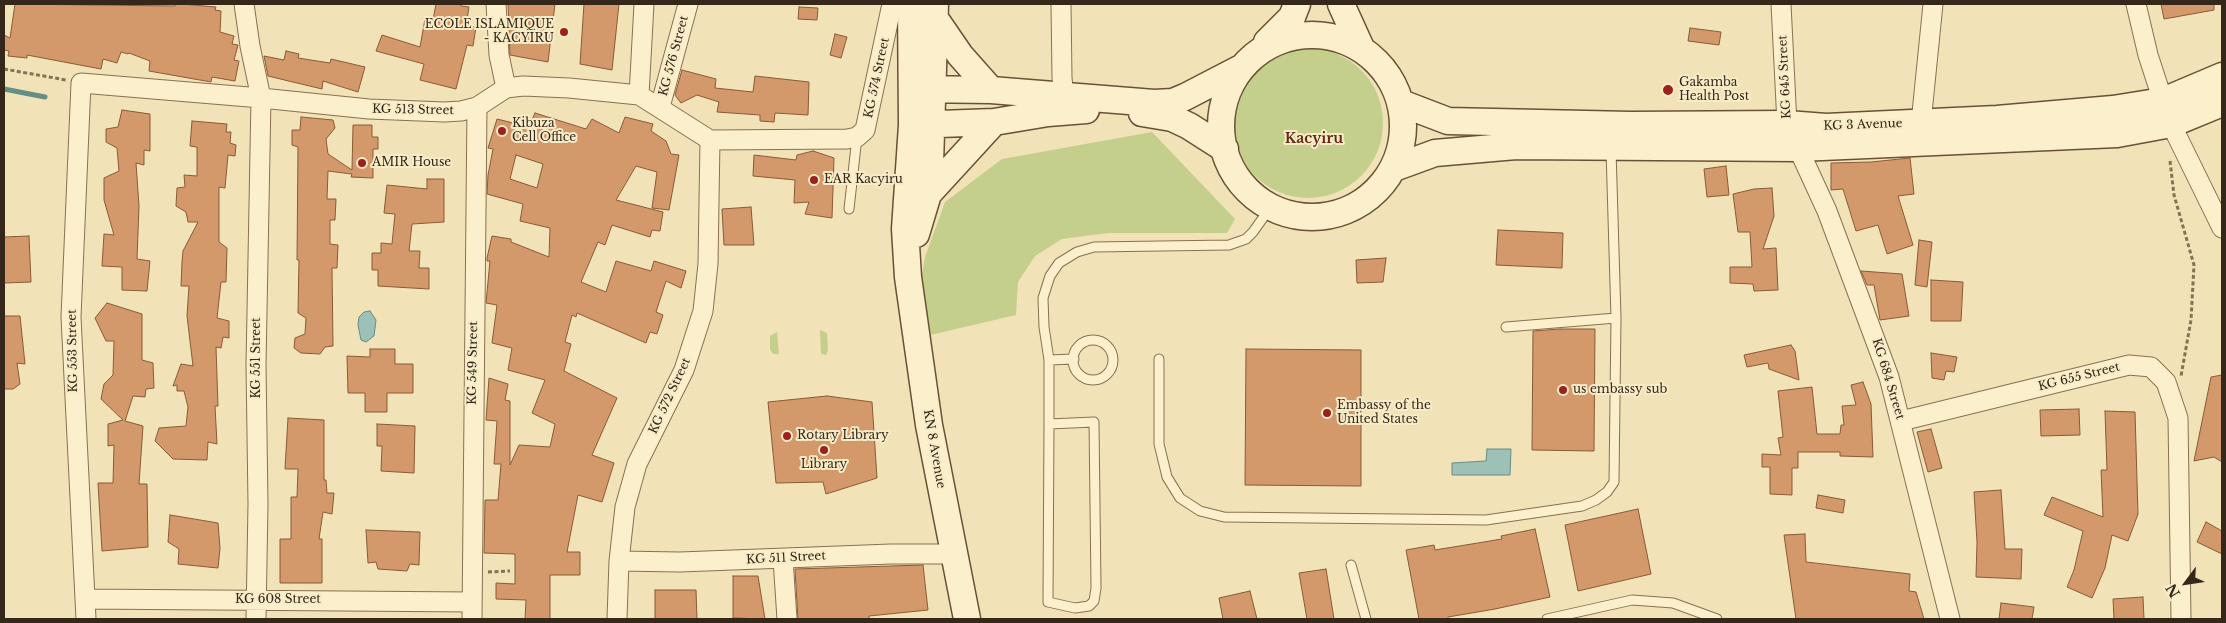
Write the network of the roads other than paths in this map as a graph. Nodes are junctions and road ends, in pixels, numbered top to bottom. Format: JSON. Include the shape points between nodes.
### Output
{"nodes":[{"id":1,"x":244,"y":4,"type":"edge"},
{"id":2,"x":496,"y":4,"type":"edge"},
{"id":3,"x":644,"y":4,"type":"edge"},
{"id":4,"x":688,"y":4,"type":"edge"},
{"id":5,"x":892,"y":4,"type":"edge"},
{"id":6,"x":911,"y":4,"type":"edge"},
{"id":7,"x":1061,"y":4,"type":"edge"},
{"id":8,"x":1297,"y":4,"type":"edge"},
{"id":9,"x":1341,"y":4,"type":"edge"},
{"id":10,"x":1781,"y":4,"type":"edge"},
{"id":11,"x":1933,"y":4,"type":"edge"},
{"id":12,"x":2136,"y":4,"type":"edge"},
{"id":13,"x":936,"y":12,"type":"edge"},
{"id":14,"x":1361,"y":48,"type":"junction"},
{"id":15,"x":1246,"y":62,"type":"junction"},
{"id":16,"x":2222,"y":76,"type":"edge"},
{"id":17,"x":81,"y":83,"type":"joint"},
{"id":18,"x":506,"y":88,"type":"junction"},
{"id":19,"x":923,"y":89,"type":"junction"},
{"id":20,"x":991,"y":90,"type":"junction"},
{"id":21,"x":639,"y":95,"type":"junction"},
{"id":22,"x":261,"y":98,"type":"junction"},
{"id":23,"x":1401,"y":102,"type":"junction"},
{"id":24,"x":1064,"y":103,"type":"junction"},
{"id":25,"x":2222,"y":103,"type":"edge"},
{"id":26,"x":477,"y":107,"type":"junction"},
{"id":27,"x":660,"y":107,"type":"junction"},
{"id":28,"x":2167,"y":112,"type":"junction"},
{"id":29,"x":994,"y":122,"type":"junction"},
{"id":30,"x":1921,"y":123,"type":"junction"},
{"id":31,"x":923,"y":124,"type":"junction"},
{"id":32,"x":1788,"y":124,"type":"junction"},
{"id":33,"x":852,"y":138,"type":"junction"},
{"id":34,"x":710,"y":140,"type":"junction"},
{"id":35,"x":1611,"y":145,"type":"junction"},
{"id":36,"x":1799,"y":148,"type":"junction"},
{"id":37,"x":1225,"y":149,"type":"junction"},
{"id":38,"x":1394,"y":168,"type":"junction"},
{"id":39,"x":928,"y":194,"type":"junction"},
{"id":40,"x":1270,"y":208,"type":"junction"},
{"id":41,"x":849,"y":209,"type":"dead end"},
{"id":42,"x":2222,"y":228,"type":"edge"},
{"id":43,"x":908,"y":277,"type":"junction"},
{"id":44,"x":1616,"y":318,"type":"junction"},
{"id":45,"x":1506,"y":326,"type":"dead end"},
{"id":46,"x":1074,"y":358,"type":"junction"},
{"id":47,"x":1159,"y":359,"type":"dead end"},
{"id":48,"x":1050,"y":360,"type":"junction"},
{"id":49,"x":1901,"y":421,"type":"junction"},
{"id":50,"x":1049,"y":424,"type":"junction"},
{"id":51,"x":954,"y":554,"type":"junction"},
{"id":52,"x":783,"y":559,"type":"junction"},
{"id":53,"x":618,"y":561,"type":"junction"},
{"id":54,"x":1351,"y":565,"type":"dead end"},
{"id":55,"x":85,"y":600,"type":"junction"},
{"id":56,"x":256,"y":610,"type":"edge"},
{"id":57,"x":472,"y":611,"type":"edge"},
{"id":58,"x":86,"y":619,"type":"edge"},
{"id":59,"x":617,"y":619,"type":"edge"},
{"id":60,"x":787,"y":619,"type":"edge"},
{"id":61,"x":967,"y":619,"type":"edge"},
{"id":62,"x":1366,"y":619,"type":"edge"},
{"id":63,"x":1547,"y":619,"type":"edge"},
{"id":64,"x":1717,"y":619,"type":"edge"},
{"id":65,"x":1950,"y":619,"type":"edge"},
{"id":66,"x":2181,"y":619,"type":"edge"}],
"edges":[{"from":1,"to":22,"type":"street","name":"KG 551 Street"},
{"from":2,"to":18,"type":"street","via":[[499,55]]},
{"from":3,"to":21,"type":"street"},
{"from":4,"to":27,"type":"street","name":"KG 576 Street"},
{"from":5,"to":33,"type":"street","name":"KG 574 Street","via":[[866,130]]},
{"from":6,"to":19,"type":"main road","name":"KG 574 Street"},
{"from":7,"to":24,"type":"street"},
{"from":8,"to":15,"type":"main road","via":[[1292,17]]},
{"from":9,"to":14,"type":"main road"},
{"from":10,"to":32,"type":"street","name":"KG 645 Street"},
{"from":11,"to":30,"type":"street"},
{"from":12,"to":28,"type":"street","via":[[2148,55]]},
{"from":13,"to":19,"type":"main road"},
{"from":13,"to":20,"type":"main road","via":[[960,56]]},
{"from":14,"to":15,"type":"main road","via":[[1325,34],[1308,32],[1288,37]]},
{"from":14,"to":23,"type":"main road","via":[[1379,63]]},
{"from":15,"to":24,"type":"main road","via":[[1173,102]]},
{"from":15,"to":37,"type":"main road","via":[[1224,98],[1220,130]]},
{"from":16,"to":28,"type":"main road","name":"KG 3 Avenue"},
{"from":17,"to":22,"type":"street","name":"KG 513 Street"},
{"from":17,"to":55,"type":"street","name":"KG 553 Street","via":[[71,317]]},
{"from":18,"to":21,"type":"street","name":"KG 513 Street","via":[[569,88]]},
{"from":18,"to":26,"type":"street","name":"KG 513 Street"},
{"from":19,"to":20,"type":"main road"},
{"from":19,"to":31,"type":"main road"},
{"from":20,"to":24,"type":"main road"},
{"from":21,"to":27,"type":"street","name":"KG 513 Street"},
{"from":22,"to":26,"type":"street","name":"KG 513 Street","via":[[369,109],[444,112]]},
{"from":22,"to":56,"type":"street","name":"KG 551 Street"},
{"from":23,"to":32,"type":"main road","name":"KG 3 Avenue","via":[[1448,121]]},
{"from":23,"to":38,"type":"main road","via":[[1403,136]]},
{"from":24,"to":29,"type":"main road"},
{"from":24,"to":37,"type":"main road","via":[[1172,118]]},
{"from":25,"to":28,"type":"main road","name":"KG 3 Avenue"},
{"from":26,"to":57,"type":"street","name":"KG 549 Street"},
{"from":27,"to":34,"type":"street","name":"KG 513 Street"},
{"from":28,"to":30,"type":"main road","name":"KG 3 Avenue","via":[[2065,113]]},
{"from":28,"to":36,"type":"main road","name":"KG 3 Avenue","via":[[2118,134]]},
{"from":28,"to":42,"type":"street"},
{"from":29,"to":31,"type":"main road"},
{"from":29,"to":39,"type":"main road"},
{"from":30,"to":32,"type":"main road","name":"KG 3 Avenue","via":[[1826,127]]},
{"from":31,"to":39,"type":"main road","name":"KN 8 Avenue"},
{"from":31,"to":43,"type":"main road","name":"KN 8 Avenue","via":[[905,229]]},
{"from":32,"to":36,"type":"street","name":"KG 645 Street"},
{"from":33,"to":34,"type":"street"},
{"from":33,"to":41,"type":"lane"},
{"from":34,"to":53,"type":"street","name":"KG 572 Street","via":[[708,264],[703,311],[684,370],[637,464],[625,507]]},
{"from":35,"to":36,"type":"main road","name":"KG 3 Avenue"},
{"from":35,"to":38,"type":"main road","name":"KG 3 Avenue","via":[[1516,146],[1435,153]]},
{"from":35,"to":44,"type":"lane"},
{"from":36,"to":49,"type":"street","name":"KG 684 Street","via":[[1827,210],[1861,300]]},
{"from":37,"to":40,"type":"main road","via":[[1228,162],[1245,189]]},
{"from":38,"to":40,"type":"main road","via":[[1362,203],[1340,213],[1317,218]]},
{"from":39,"to":43,"type":"main road","name":"KN 8 Avenue"},
{"from":40,"to":48,"type":"lane","via":[[1249,235],[1229,245],[1094,247],[1077,252],[1059,263],[1050,276],[1043,298]]},
{"from":43,"to":51,"type":"main road","name":"KN 8 Avenue","via":[[918,361]]},
{"from":44,"to":45,"type":"lane"},
{"from":44,"to":47,"type":"lane","via":[[1614,482],[1608,492],[1582,506],[1486,520],[1224,517],[1200,511],[1180,498],[1167,477],[1159,444]]},
{"from":46,"to":46,"type":"lane","via":[[1078,373],[1090,379],[1102,378],[1113,362],[1110,350],[1093,340],[1081,344]]},
{"from":46,"to":48,"type":"lane"},
{"from":48,"to":50,"type":"lane"},
{"from":49,"to":65,"type":"street","name":"KG 684 Street"},
{"from":49,"to":66,"type":"street","name":"KG 655 Street","via":[[2129,364],[2151,366],[2166,382],[2178,418]]},
{"from":50,"to":50,"type":"lane","via":[[1048,602],[1075,608],[1089,606],[1094,601],[1096,588],[1094,422]]},
{"from":51,"to":52,"type":"street","name":"KG 511 Street","via":[[864,554]]},
{"from":51,"to":61,"type":"main road","name":"KN 8 Avenue"},
{"from":52,"to":53,"type":"street","name":"KG 511 Street"},
{"from":52,"to":60,"type":"street"},
{"from":53,"to":59,"type":"street","name":"KG 572 Street"},
{"from":54,"to":62,"type":"lane"},
{"from":55,"to":56,"type":"street","name":"KG 608 Street"},
{"from":55,"to":58,"type":"street","name":"KG 553 Street"},
{"from":56,"to":57,"type":"street","name":"KG 608 Street"},
{"from":63,"to":64,"type":"lane","via":[[1632,600],[1673,603]]}]}
